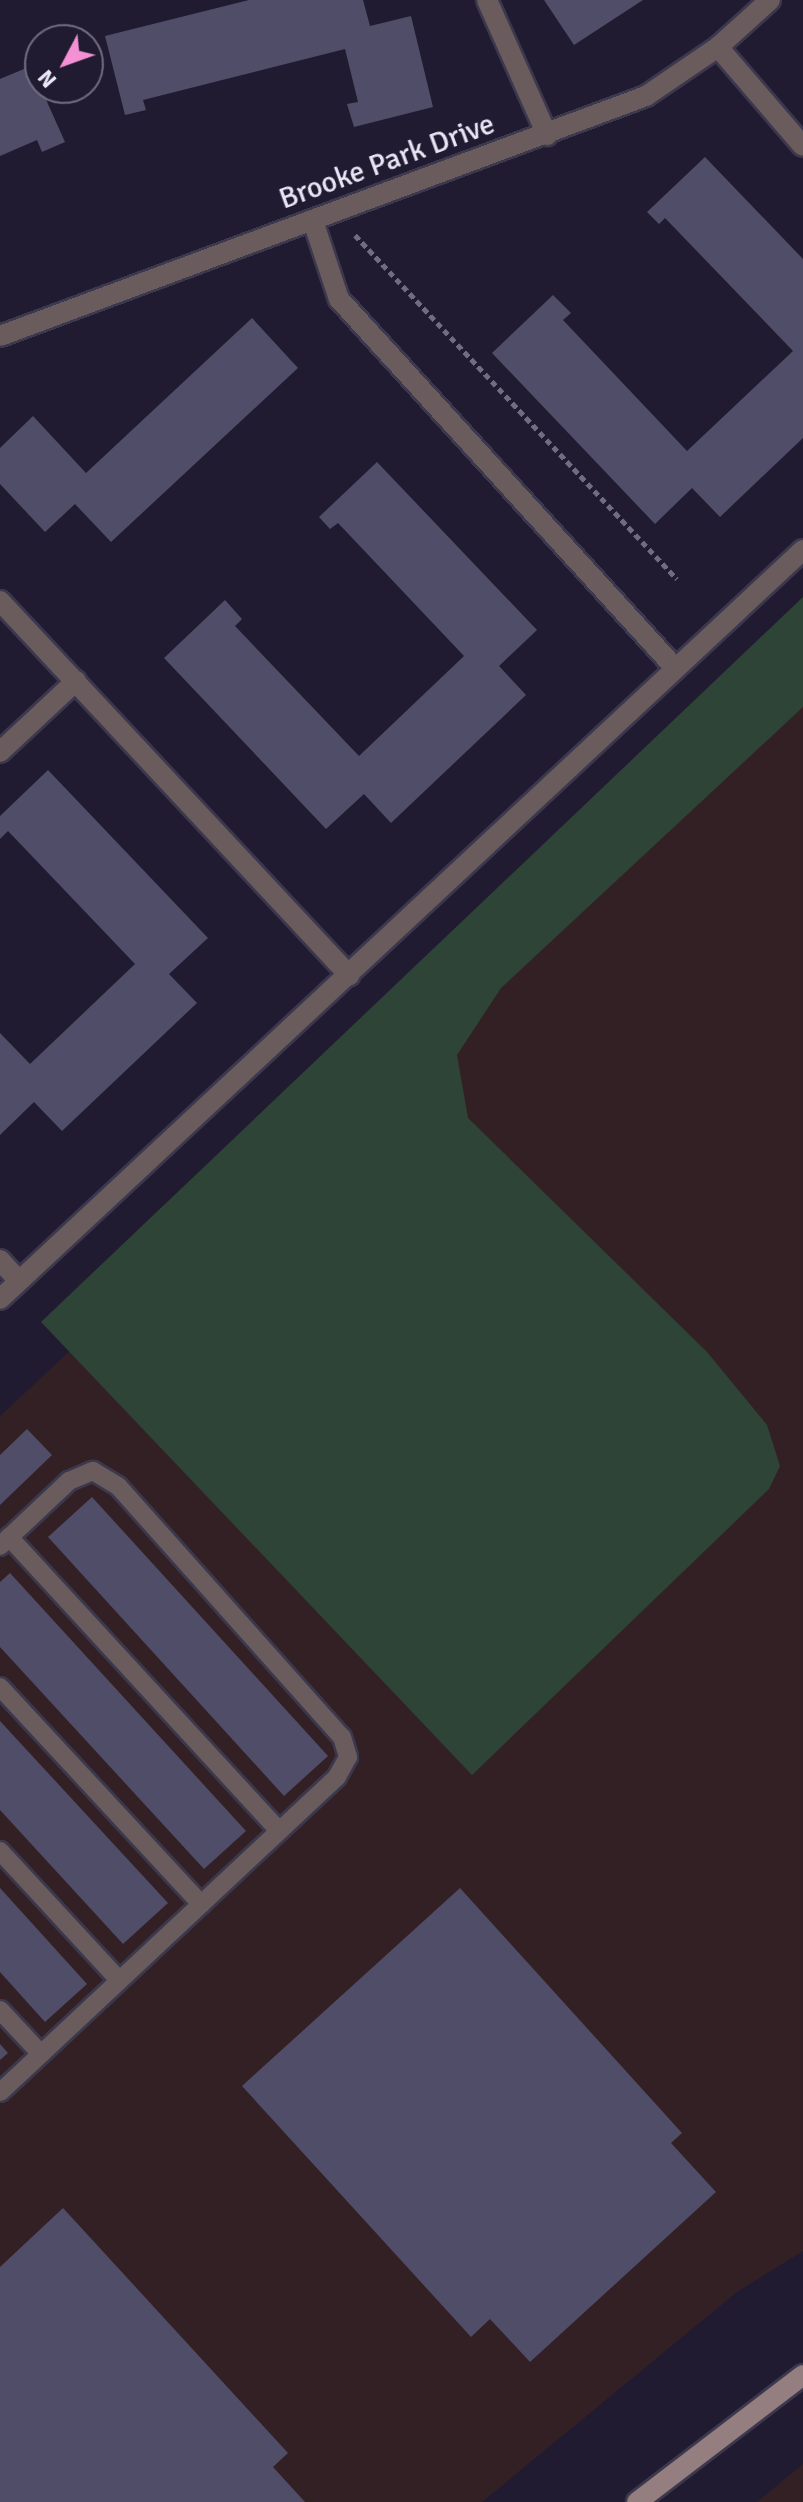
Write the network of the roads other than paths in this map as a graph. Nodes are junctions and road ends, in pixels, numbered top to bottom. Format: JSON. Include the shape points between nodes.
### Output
{"nodes":[{"id":1,"x":487,"y":0,"type":"edge"},
{"id":2,"x":770,"y":0,"type":"edge"},
{"id":3,"x":718,"y":47,"type":"junction"},
{"id":4,"x":547,"y":135,"type":"junction"},
{"id":5,"x":803,"y":146,"type":"edge"},
{"id":6,"x":313,"y":221,"type":"junction"},
{"id":7,"x":0,"y":336,"type":"edge"},
{"id":8,"x":803,"y":550,"type":"edge"},
{"id":9,"x":0,"y":601,"type":"edge"},
{"id":10,"x":676,"y":669,"type":"junction"},
{"id":11,"x":76,"y":681,"type":"junction"},
{"id":12,"x":0,"y":752,"type":"edge"},
{"id":13,"x":349,"y":975,"type":"junction"},
{"id":14,"x":0,"y":1260,"type":"edge"},
{"id":15,"x":19,"y":1281,"type":"junction"},
{"id":16,"x":0,"y":1299,"type":"edge"},
{"id":17,"x":5,"y":1541,"type":"edge"},
{"id":18,"x":0,"y":1687,"type":"edge"},
{"id":19,"x":279,"y":1831,"type":"junction"},
{"id":20,"x":0,"y":1851,"type":"edge"},
{"id":21,"x":201,"y":1904,"type":"junction"},
{"id":22,"x":119,"y":1980,"type":"junction"},
{"id":23,"x":0,"y":2010,"type":"edge"},
{"id":24,"x":41,"y":2054,"type":"junction"},
{"id":25,"x":0,"y":2092,"type":"edge"},
{"id":26,"x":803,"y":2375,"type":"edge"},
{"id":27,"x":637,"y":2502,"type":"edge"}],
"edges":[{"from":1,"to":4,"type":"street"},
{"from":2,"to":3,"type":"street","name":"Brooke Park Drive"},
{"from":3,"to":4,"type":"street","name":"Brooke Park Drive","via":[[646,96]]},
{"from":3,"to":5,"type":"street"},
{"from":4,"to":6,"type":"street","name":"Brooke Park Drive"},
{"from":6,"to":7,"type":"street","name":"Brooke Park Drive"},
{"from":6,"to":10,"type":"street","via":[[339,299]]},
{"from":8,"to":10,"type":"street"},
{"from":9,"to":11,"type":"street"},
{"from":10,"to":13,"type":"street"},
{"from":11,"to":12,"type":"street"},
{"from":11,"to":13,"type":"street"},
{"from":13,"to":15,"type":"street"},
{"from":14,"to":15,"type":"street"},
{"from":15,"to":16,"type":"street"},
{"from":17,"to":19,"type":"lane"},
{"from":17,"to":19,"type":"lane","via":[[69,1481],[93,1471],[118,1486],[342,1737],[348,1757],[337,1777]]},
{"from":18,"to":21,"type":"lane"},
{"from":19,"to":21,"type":"lane"},
{"from":20,"to":22,"type":"lane"},
{"from":21,"to":22,"type":"lane"},
{"from":22,"to":24,"type":"lane"},
{"from":23,"to":24,"type":"lane"},
{"from":24,"to":25,"type":"lane"},
{"from":26,"to":27,"type":"main road"}]}
